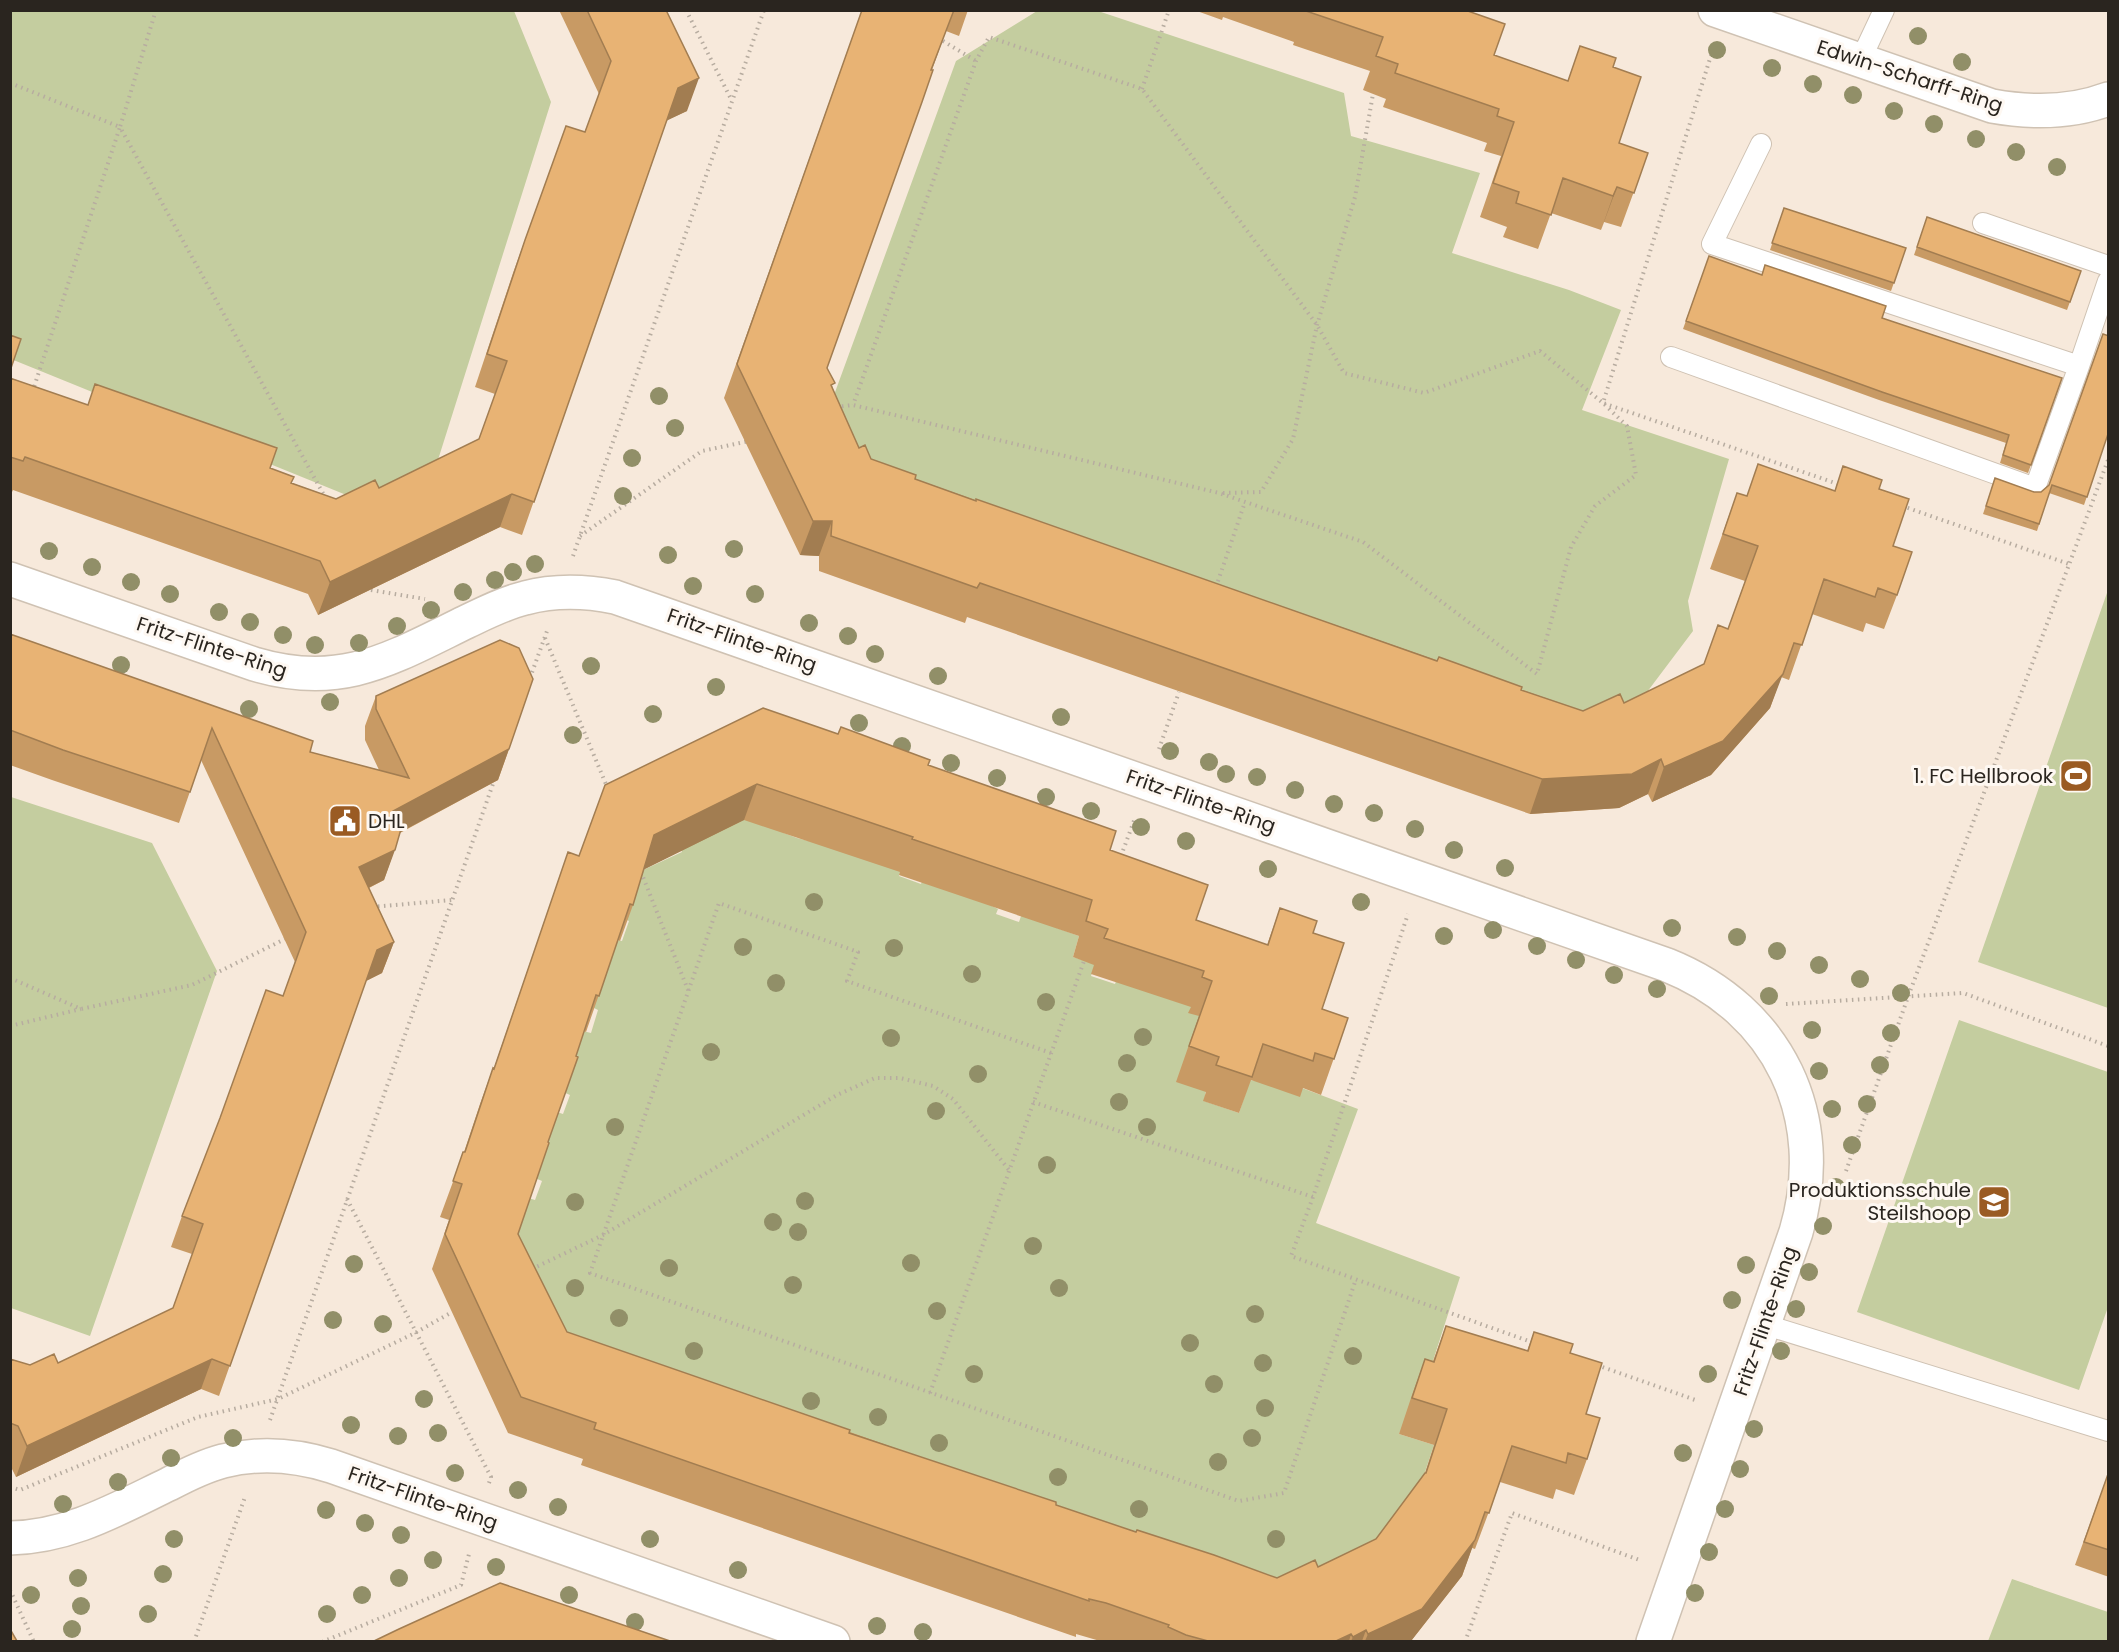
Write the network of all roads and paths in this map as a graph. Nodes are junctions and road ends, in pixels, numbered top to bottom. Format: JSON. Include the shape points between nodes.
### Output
{"nodes":[{"id":1,"x":156,"y":10,"type":"edge"},
{"id":2,"x":686,"y":10,"type":"edge"},
{"id":3,"x":764,"y":10,"type":"edge"},
{"id":4,"x":1169,"y":10,"type":"edge"},
{"id":5,"x":1715,"y":10,"type":"edge"},
{"id":6,"x":1884,"y":10,"type":"edge"},
{"id":7,"x":943,"y":41,"type":"edge"},
{"id":8,"x":976,"y":61,"type":"junction"},
{"id":9,"x":1860,"y":61,"type":"junction"},
{"id":10,"x":10,"y":83,"type":"edge"},
{"id":11,"x":1142,"y":89,"type":"junction"},
{"id":12,"x":1373,"y":94,"type":"dead end"},
{"id":13,"x":2109,"y":99,"type":"edge"},
{"id":14,"x":732,"y":102,"type":"junction"},
{"id":15,"x":120,"y":127,"type":"junction"},
{"id":16,"x":1761,"y":144,"type":"dead end"},
{"id":17,"x":1983,"y":223,"type":"dead end"},
{"id":18,"x":2109,"y":266,"type":"edge"},
{"id":19,"x":2109,"y":281,"type":"edge"},
{"id":20,"x":1317,"y":325,"type":"junction"},
{"id":21,"x":1671,"y":357,"type":"dead end"},
{"id":22,"x":2079,"y":366,"type":"junction"},
{"id":23,"x":31,"y":397,"type":"edge"},
{"id":24,"x":853,"y":405,"type":"junction"},
{"id":25,"x":830,"y":408,"type":"edge"},
{"id":26,"x":754,"y":440,"type":"edge"},
{"id":27,"x":2109,"y":460,"type":"edge"},
{"id":28,"x":1219,"y":494,"type":"junction"},
{"id":29,"x":1245,"y":502,"type":"junction"},
{"id":30,"x":329,"y":503,"type":"edge"},
{"id":31,"x":579,"y":537,"type":"junction"},
{"id":32,"x":10,"y":579,"type":"edge"},
{"id":33,"x":1215,"y":590,"type":"edge"},
{"id":34,"x":561,"y":592,"type":"junction"},
{"id":35,"x":545,"y":636,"type":"junction"},
{"id":36,"x":529,"y":680,"type":"edge"},
{"id":37,"x":499,"y":768,"type":"edge"},
{"id":38,"x":612,"y":798,"type":"edge"},
{"id":39,"x":641,"y":871,"type":"edge"},
{"id":40,"x":1421,"y":878,"type":"junction"},
{"id":41,"x":452,"y":900,"type":"junction"},
{"id":42,"x":364,"y":908,"type":"edge"},
{"id":43,"x":285,"y":939,"type":"dead end"},
{"id":44,"x":1084,"y":961,"type":"dead end"},
{"id":45,"x":10,"y":978,"type":"edge"},
{"id":46,"x":688,"y":990,"type":"junction"},
{"id":47,"x":1908,"y":997,"type":"junction"},
{"id":48,"x":1737,"y":1006,"type":"junction"},
{"id":49,"x":81,"y":1009,"type":"junction"},
{"id":50,"x":10,"y":1026,"type":"edge"},
{"id":51,"x":2109,"y":1046,"type":"edge"},
{"id":52,"x":1051,"y":1053,"type":"junction"},
{"id":53,"x":1033,"y":1102,"type":"junction"},
{"id":54,"x":1010,"y":1170,"type":"junction"},
{"id":55,"x":1844,"y":1176,"type":"dead end"},
{"id":56,"x":1313,"y":1197,"type":"junction"},
{"id":57,"x":347,"y":1199,"type":"junction"},
{"id":58,"x":603,"y":1235,"type":"junction"},
{"id":59,"x":530,"y":1270,"type":"edge"},
{"id":60,"x":1356,"y":1279,"type":"junction"},
{"id":61,"x":452,"y":1312,"type":"dead end"},
{"id":62,"x":1763,"y":1324,"type":"junction"},
{"id":63,"x":415,"y":1333,"type":"junction"},
{"id":64,"x":1544,"y":1346,"type":"edge"},
{"id":65,"x":1588,"y":1362,"type":"edge"},
{"id":66,"x":930,"y":1393,"type":"junction"},
{"id":67,"x":278,"y":1398,"type":"junction"},
{"id":68,"x":1732,"y":1414,"type":"junction"},
{"id":69,"x":268,"y":1425,"type":"dead end"},
{"id":70,"x":2109,"y":1431,"type":"edge"},
{"id":71,"x":10,"y":1487,"type":"edge"},
{"id":72,"x":245,"y":1496,"type":"dead end"},
{"id":73,"x":479,"y":1517,"type":"junction"},
{"id":74,"x":10,"y":1538,"type":"edge"},
{"id":75,"x":1677,"y":1574,"type":"junction"},
{"id":76,"x":10,"y":1590,"type":"edge"},
{"id":77,"x":34,"y":1641,"type":"edge"},
{"id":78,"x":194,"y":1641,"type":"edge"},
{"id":79,"x":322,"y":1641,"type":"edge"},
{"id":80,"x":833,"y":1641,"type":"edge"},
{"id":81,"x":1465,"y":1641,"type":"edge"},
{"id":82,"x":1653,"y":1641,"type":"edge"}],
"edges":[{"from":1,"to":15,"type":"path"},
{"from":2,"to":14,"type":"path"},
{"from":3,"to":14,"type":"path"},
{"from":4,"to":11,"type":"path"},
{"from":5,"to":9,"type":"street","name":"Edwin-Scharff-Ring"},
{"from":6,"to":9,"type":"lane"},
{"from":7,"to":8,"type":"path"},
{"from":8,"to":11,"type":"path","via":[[989,37]]},
{"from":8,"to":24,"type":"path"},
{"from":9,"to":13,"type":"street","name":"Edwin-Scharff-Ring","via":[[2014,110],[2058,111]]},
{"from":10,"to":15,"type":"path"},
{"from":11,"to":20,"type":"path"},
{"from":12,"to":20,"type":"path","via":[[1355,197]]},
{"from":14,"to":31,"type":"path"},
{"from":15,"to":23,"type":"path"},
{"from":15,"to":30,"type":"path"},
{"from":16,"to":22,"type":"lane","via":[[1712,244]]},
{"from":17,"to":18,"type":"lane"},
{"from":19,"to":22,"type":"lane"},
{"from":20,"to":28,"type":"path","via":[[1293,439],[1261,492]]},
{"from":20,"to":29,"type":"path","via":[[1344,373],[1424,393],[1540,351],[1627,426],[1636,475],[1594,506],[1571,547],[1537,674],[1363,542]]},
{"from":21,"to":22,"type":"lane","via":[[2035,488]]},
{"from":24,"to":25,"type":"path"},
{"from":24,"to":28,"type":"path"},
{"from":26,"to":31,"type":"path","via":[[702,451]]},
{"from":27,"to":47,"type":"path"},
{"from":28,"to":29,"type":"path"},
{"from":29,"to":33,"type":"path"},
{"from":31,"to":34,"type":"path"},
{"from":32,"to":34,"type":"street","name":"Fritz-Flinte-Ring","via":[[254,664],[307,674],[344,672],[379,663],[508,603]]},
{"from":34,"to":35,"type":"path"},
{"from":34,"to":40,"type":"street","name":"Fritz-Flinte-Ring","via":[[598,594],[632,602]]},
{"from":35,"to":36,"type":"path"},
{"from":35,"to":38,"type":"path"},
{"from":37,"to":41,"type":"path"},
{"from":39,"to":46,"type":"path"},
{"from":40,"to":48,"type":"street","name":"Fritz-Flinte-Ring","via":[[1686,972]]},
{"from":40,"to":56,"type":"path"},
{"from":41,"to":42,"type":"path"},
{"from":41,"to":57,"type":"path"},
{"from":43,"to":49,"type":"path","via":[[192,985]]},
{"from":44,"to":52,"type":"path"},
{"from":45,"to":49,"type":"path"},
{"from":46,"to":52,"type":"path","via":[[719,903],[858,952],[847,981]]},
{"from":46,"to":58,"type":"path"},
{"from":47,"to":48,"type":"path"},
{"from":47,"to":51,"type":"path","via":[[1963,993]]},
{"from":47,"to":55,"type":"path"},
{"from":48,"to":62,"type":"street","name":"Fritz-Flinte-Ring","via":[[1777,1054],[1795,1091],[1805,1131],[1807,1172],[1802,1213]]},
{"from":49,"to":50,"type":"path"},
{"from":52,"to":53,"type":"path"},
{"from":53,"to":54,"type":"path"},
{"from":53,"to":56,"type":"path"},
{"from":54,"to":58,"type":"path","via":[[953,1099],[933,1086],[900,1078],[874,1078],[837,1095]]},
{"from":54,"to":66,"type":"path"},
{"from":56,"to":60,"type":"path","via":[[1291,1256]]},
{"from":57,"to":63,"type":"path"},
{"from":57,"to":67,"type":"path"},
{"from":58,"to":59,"type":"path"},
{"from":58,"to":66,"type":"path","via":[[590,1273]]},
{"from":60,"to":64,"type":"path"},
{"from":60,"to":66,"type":"path","via":[[1284,1493],[1239,1501]]},
{"from":61,"to":63,"type":"path"},
{"from":62,"to":68,"type":"street","name":"Fritz-Flinte-Ring"},
{"from":62,"to":70,"type":"lane"},
{"from":63,"to":67,"type":"path"},
{"from":63,"to":73,"type":"path","via":[[491,1477]]},
{"from":65,"to":68,"type":"path"},
{"from":67,"to":69,"type":"path"},
{"from":67,"to":71,"type":"path","via":[[198,1417],[20,1490]]},
{"from":68,"to":75,"type":"street","name":"Fritz-Flinte-Ring"},
{"from":72,"to":78,"type":"path"},
{"from":73,"to":74,"type":"street","name":"Fritz-Flinte-Ring","via":[[314,1460],[260,1455],[207,1466],[78,1527],[43,1536]]},
{"from":73,"to":79,"type":"path","via":[[461,1585]]},
{"from":73,"to":80,"type":"street","name":"Fritz-Flinte-Ring"},
{"from":75,"to":81,"type":"path","via":[[1512,1514]]},
{"from":75,"to":82,"type":"street","name":"Fritz-Flinte-Ring"},
{"from":76,"to":77,"type":"path"}]}
